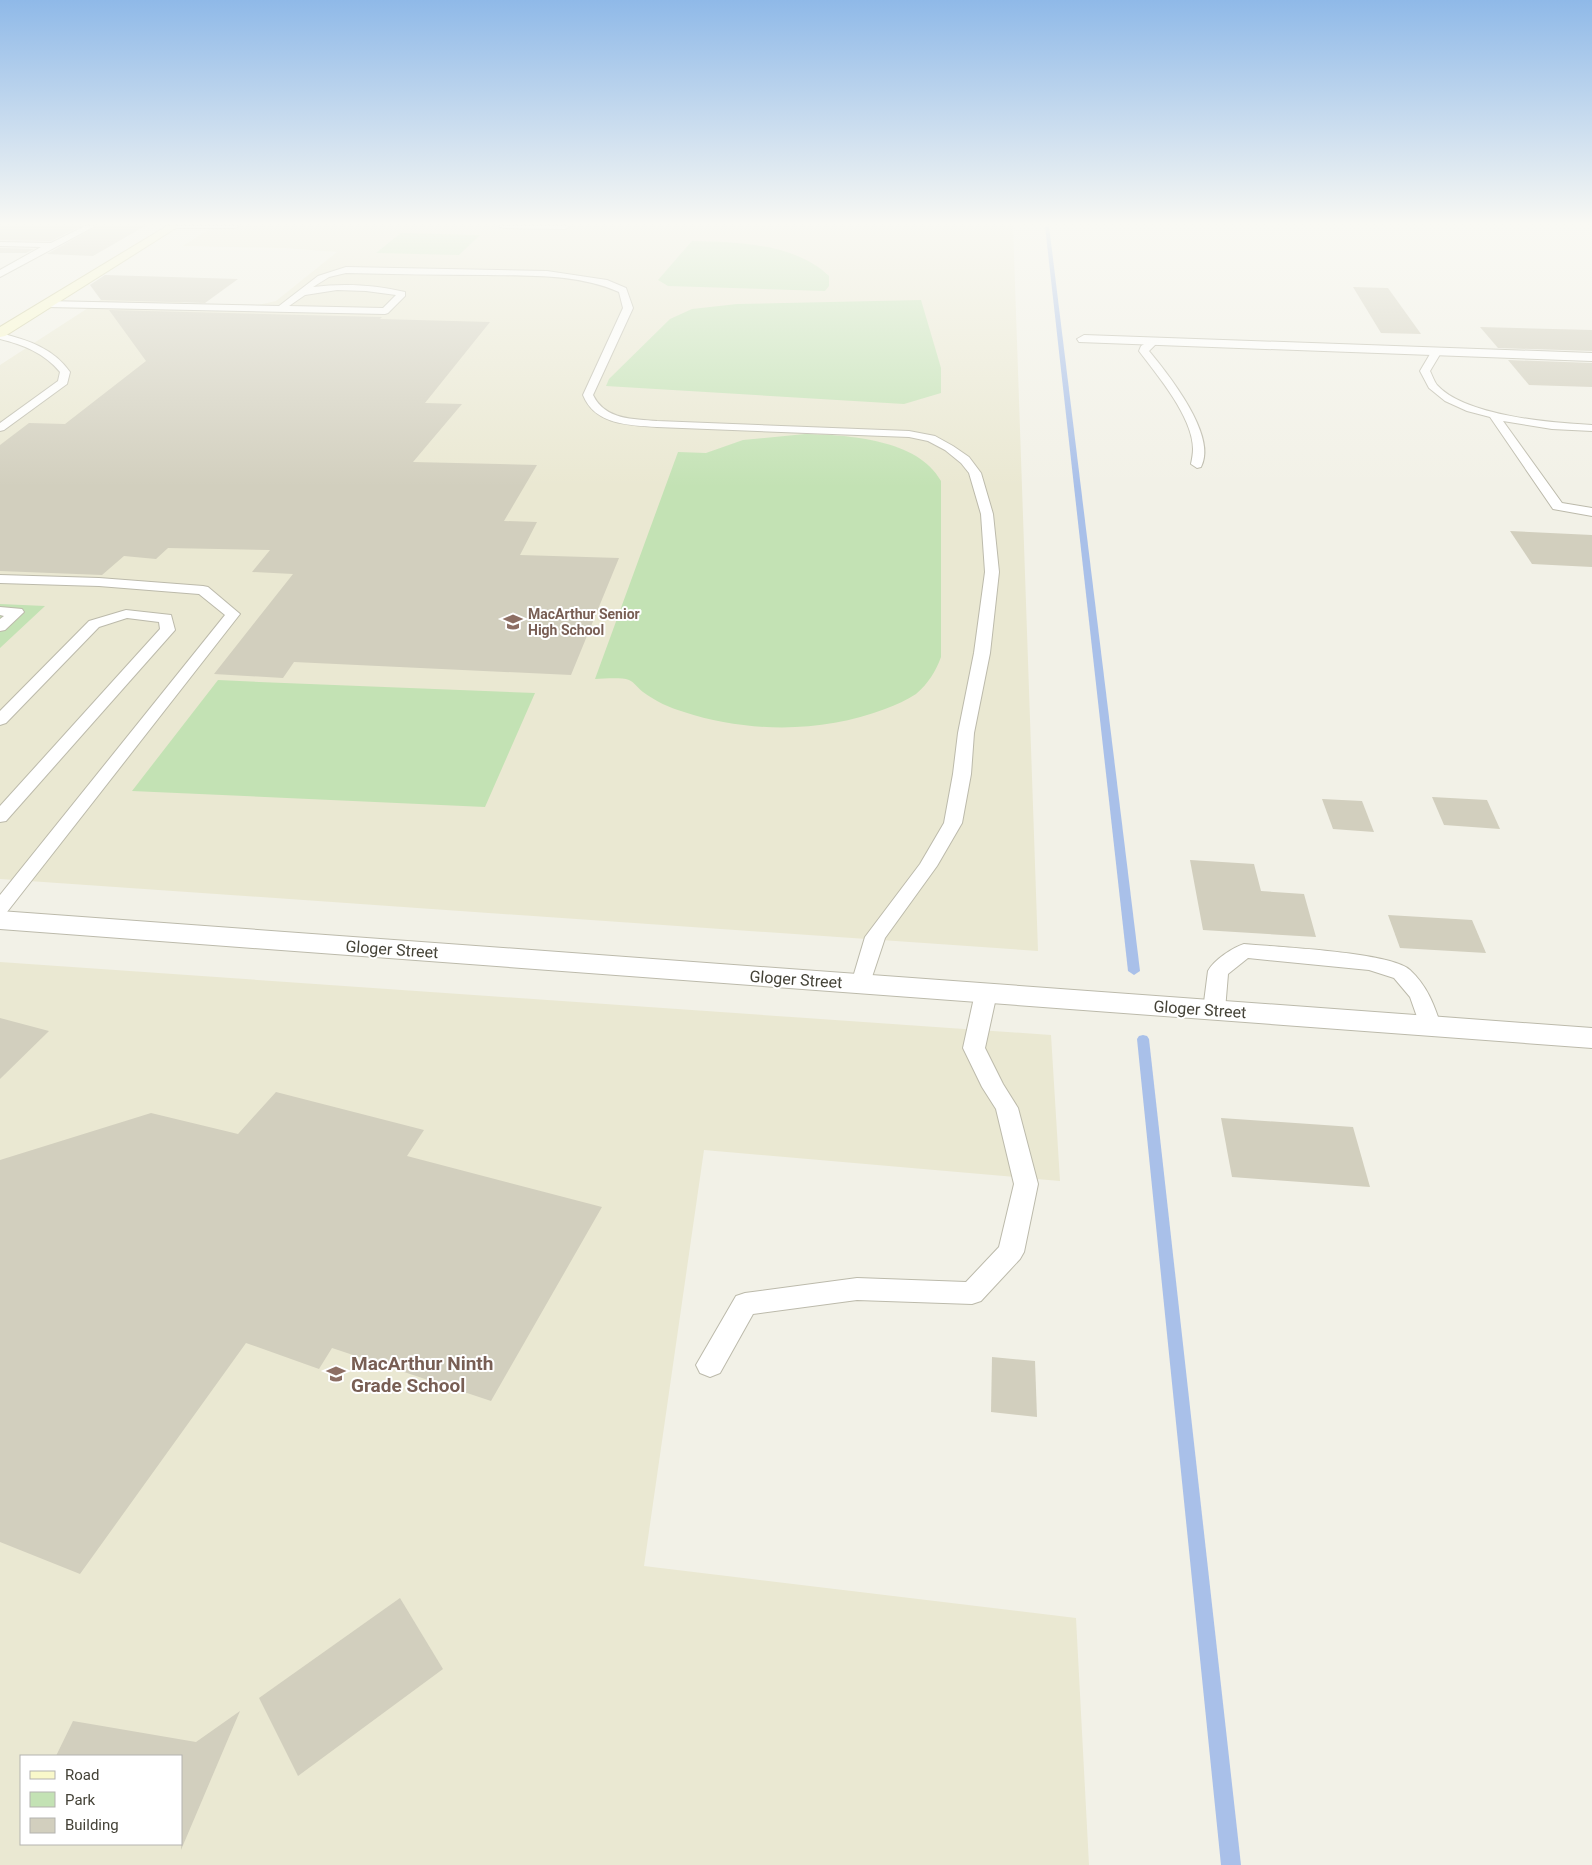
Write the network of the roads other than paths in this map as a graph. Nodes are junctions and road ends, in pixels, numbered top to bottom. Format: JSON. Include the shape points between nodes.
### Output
{"nodes":[{"id":1,"x":32,"y":313,"type":"edge"},
{"id":2,"x":626,"y":313,"type":"edge"},
{"id":3,"x":0,"y":333,"type":"edge"},
{"id":4,"x":1084,"y":339,"type":"dead end"},
{"id":5,"x":1154,"y":341,"type":"junction"},
{"id":6,"x":1437,"y":351,"type":"junction"},
{"id":7,"x":1591,"y":358,"type":"edge"},
{"id":8,"x":1495,"y":417,"type":"junction"},
{"id":9,"x":0,"y":428,"type":"edge"},
{"id":10,"x":1592,"y":428,"type":"edge"},
{"id":11,"x":1197,"y":464,"type":"dead end"},
{"id":12,"x":1592,"y":512,"type":"edge"},
{"id":13,"x":0,"y":579,"type":"edge"},
{"id":14,"x":0,"y":611,"type":"edge"},
{"id":15,"x":0,"y":627,"type":"edge"},
{"id":16,"x":0,"y":720,"type":"edge"},
{"id":17,"x":0,"y":817,"type":"edge"},
{"id":18,"x":0,"y":908,"type":"edge"},
{"id":19,"x":0,"y":920,"type":"edge"},
{"id":20,"x":861,"y":984,"type":"junction"},
{"id":21,"x":986,"y":993,"type":"junction"},
{"id":22,"x":1214,"y":1010,"type":"junction"},
{"id":23,"x":1430,"y":1026,"type":"junction"},
{"id":24,"x":1592,"y":1038,"type":"edge"},
{"id":25,"x":710,"y":1365,"type":"dead end"}],
"edges":[{"from":1,"to":3,"type":"main road"},
{"from":2,"to":20,"type":"lane","via":[[588,395],[590,404],[598,412],[629,422],[657,424],[910,434],[931,438],[965,460],[975,473],[987,514],[992,572],[982,653],[953,824],[928,866],[875,938]]},
{"from":3,"to":9,"type":"lane","via":[[25,342],[55,359],[65,372],[63,382]]},
{"from":4,"to":5,"type":"street"},
{"from":5,"to":6,"type":"street"},
{"from":5,"to":11,"type":"lane","via":[[1144,351],[1168,380],[1195,430],[1199,448]]},
{"from":6,"to":7,"type":"street"},
{"from":6,"to":8,"type":"lane","via":[[1425,371],[1429,385],[1455,401]]},
{"from":8,"to":10,"type":"lane","via":[[1551,426]]},
{"from":8,"to":12,"type":"lane","via":[[1558,506]]},
{"from":13,"to":18,"type":"lane","via":[[203,590],[233,614]]},
{"from":14,"to":15,"type":"lane","via":[[17,612]]},
{"from":16,"to":17,"type":"lane","via":[[94,624],[126,614],[166,618],[168,630]]},
{"from":19,"to":20,"type":"street","name":"Gloger Street"},
{"from":20,"to":21,"type":"street","name":"Gloger Street"},
{"from":21,"to":22,"type":"street","name":"Gloger Street"},
{"from":21,"to":25,"type":"lane","via":[[974,1048],[1007,1108],[1026,1184],[1011,1252],[972,1293],[857,1288],[745,1304]]},
{"from":22,"to":23,"type":"street","name":"Gloger Street"},
{"from":22,"to":23,"type":"lane","via":[[1218,970],[1244,951],[1300,955],[1372,963],[1402,973],[1420,996]]},
{"from":23,"to":24,"type":"street","name":"Gloger Street"}]}
